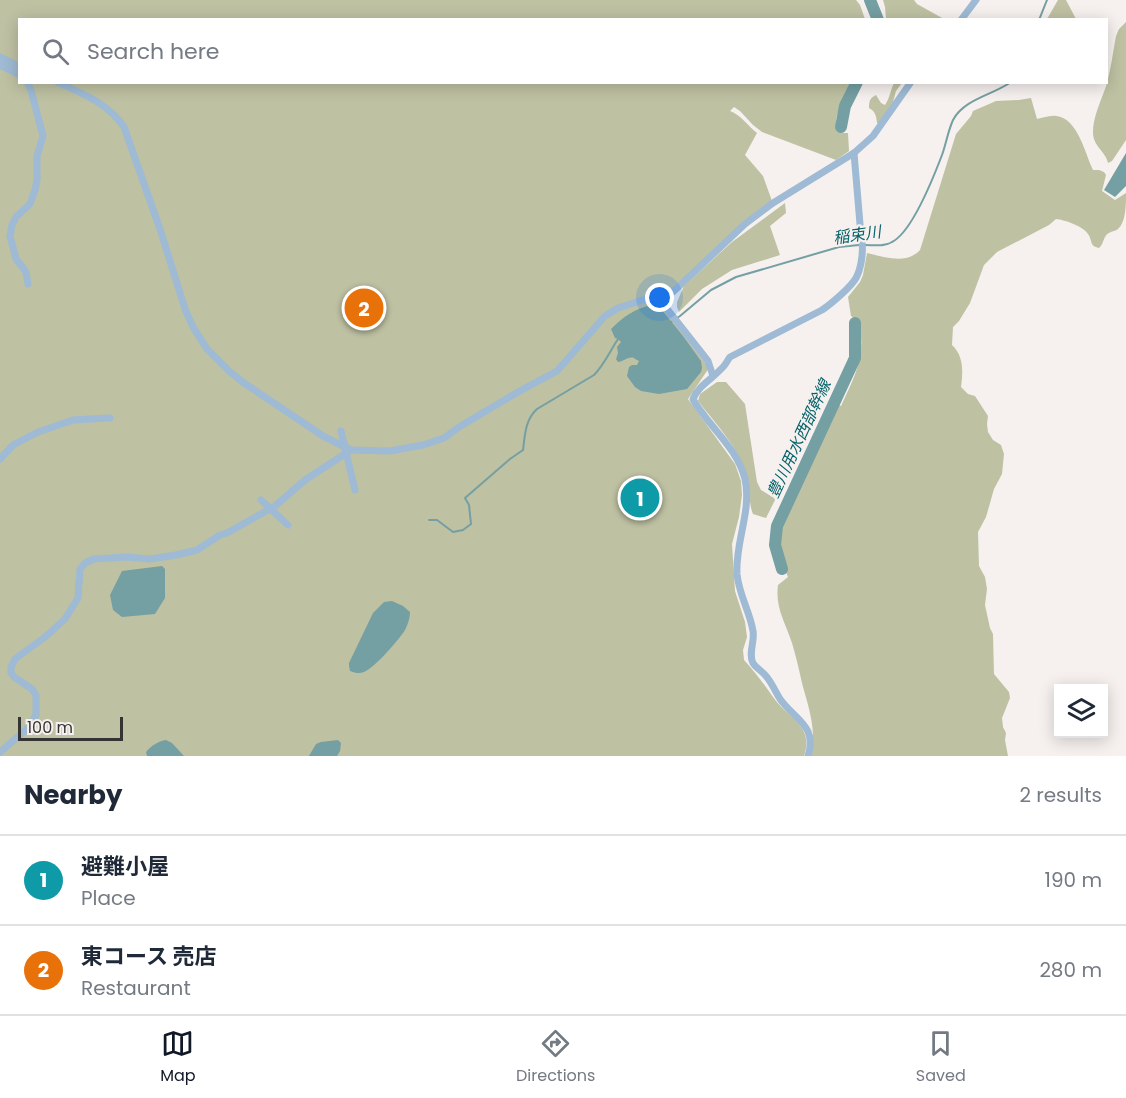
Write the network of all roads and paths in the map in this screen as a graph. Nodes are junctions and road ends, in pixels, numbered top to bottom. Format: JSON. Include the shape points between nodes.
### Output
{"nodes":[{"id":1,"x":976,"y":0,"type":"edge"},
{"id":2,"x":962,"y":18,"type":"edge"},
{"id":3,"x":0,"y":57,"type":"edge"},
{"id":4,"x":0,"y":65,"type":"edge"},
{"id":5,"x":18,"y":66,"type":"edge"},
{"id":6,"x":18,"y":74,"type":"edge"},
{"id":7,"x":28,"y":84,"type":"edge"},
{"id":8,"x":61,"y":84,"type":"edge"},
{"id":9,"x":910,"y":84,"type":"edge"},
{"id":10,"x":854,"y":153,"type":"junction"},
{"id":11,"x":28,"y":284,"type":"dead end"},
{"id":12,"x":660,"y":300,"type":"junction"},
{"id":13,"x":713,"y":376,"type":"junction"},
{"id":14,"x":110,"y":418,"type":"dead end"},
{"id":15,"x":341,"y":431,"type":"dead end"},
{"id":16,"x":351,"y":450,"type":"junction"},
{"id":17,"x":0,"y":459,"type":"edge"},
{"id":18,"x":355,"y":490,"type":"dead end"},
{"id":19,"x":261,"y":500,"type":"dead end"},
{"id":20,"x":288,"y":525,"type":"dead end"},
{"id":21,"x":0,"y":752,"type":"edge"},
{"id":22,"x":808,"y":756,"type":"edge"}],
"edges":[{"from":1,"to":2,"type":"street"},
{"from":3,"to":5,"type":"street"},
{"from":4,"to":6,"type":"street"},
{"from":7,"to":11,"type":"street","via":[[43,136],[37,156],[35,190],[30,204],[16,217],[10,236]]},
{"from":8,"to":16,"type":"street","via":[[102,103],[124,127],[185,309],[207,349],[244,383]]},
{"from":9,"to":10,"type":"street","via":[[873,136]]},
{"from":10,"to":12,"type":"street","via":[[745,224]]},
{"from":10,"to":13,"type":"street","via":[[862,241],[856,279],[830,305],[735,353]]},
{"from":12,"to":13,"type":"street","via":[[708,361]]},
{"from":12,"to":16,"type":"street","via":[[646,299],[604,316],[557,371],[436,442],[390,452]]},
{"from":13,"to":22,"type":"street","via":[[693,399],[739,461],[745,479],[746,506],[737,575],[752,624],[751,658],[809,732]]},
{"from":14,"to":17,"type":"street","via":[[73,420],[38,432],[13,445]]},
{"from":15,"to":18,"type":"street","bridge":true},
{"from":16,"to":21,"type":"street","via":[[305,480],[275,506],[196,550],[150,559],[94,559],[85,563],[80,569],[78,598],[65,619],[11,667],[14,677],[36,696],[36,715],[29,727]]},
{"from":19,"to":20,"type":"street","bridge":true}]}
